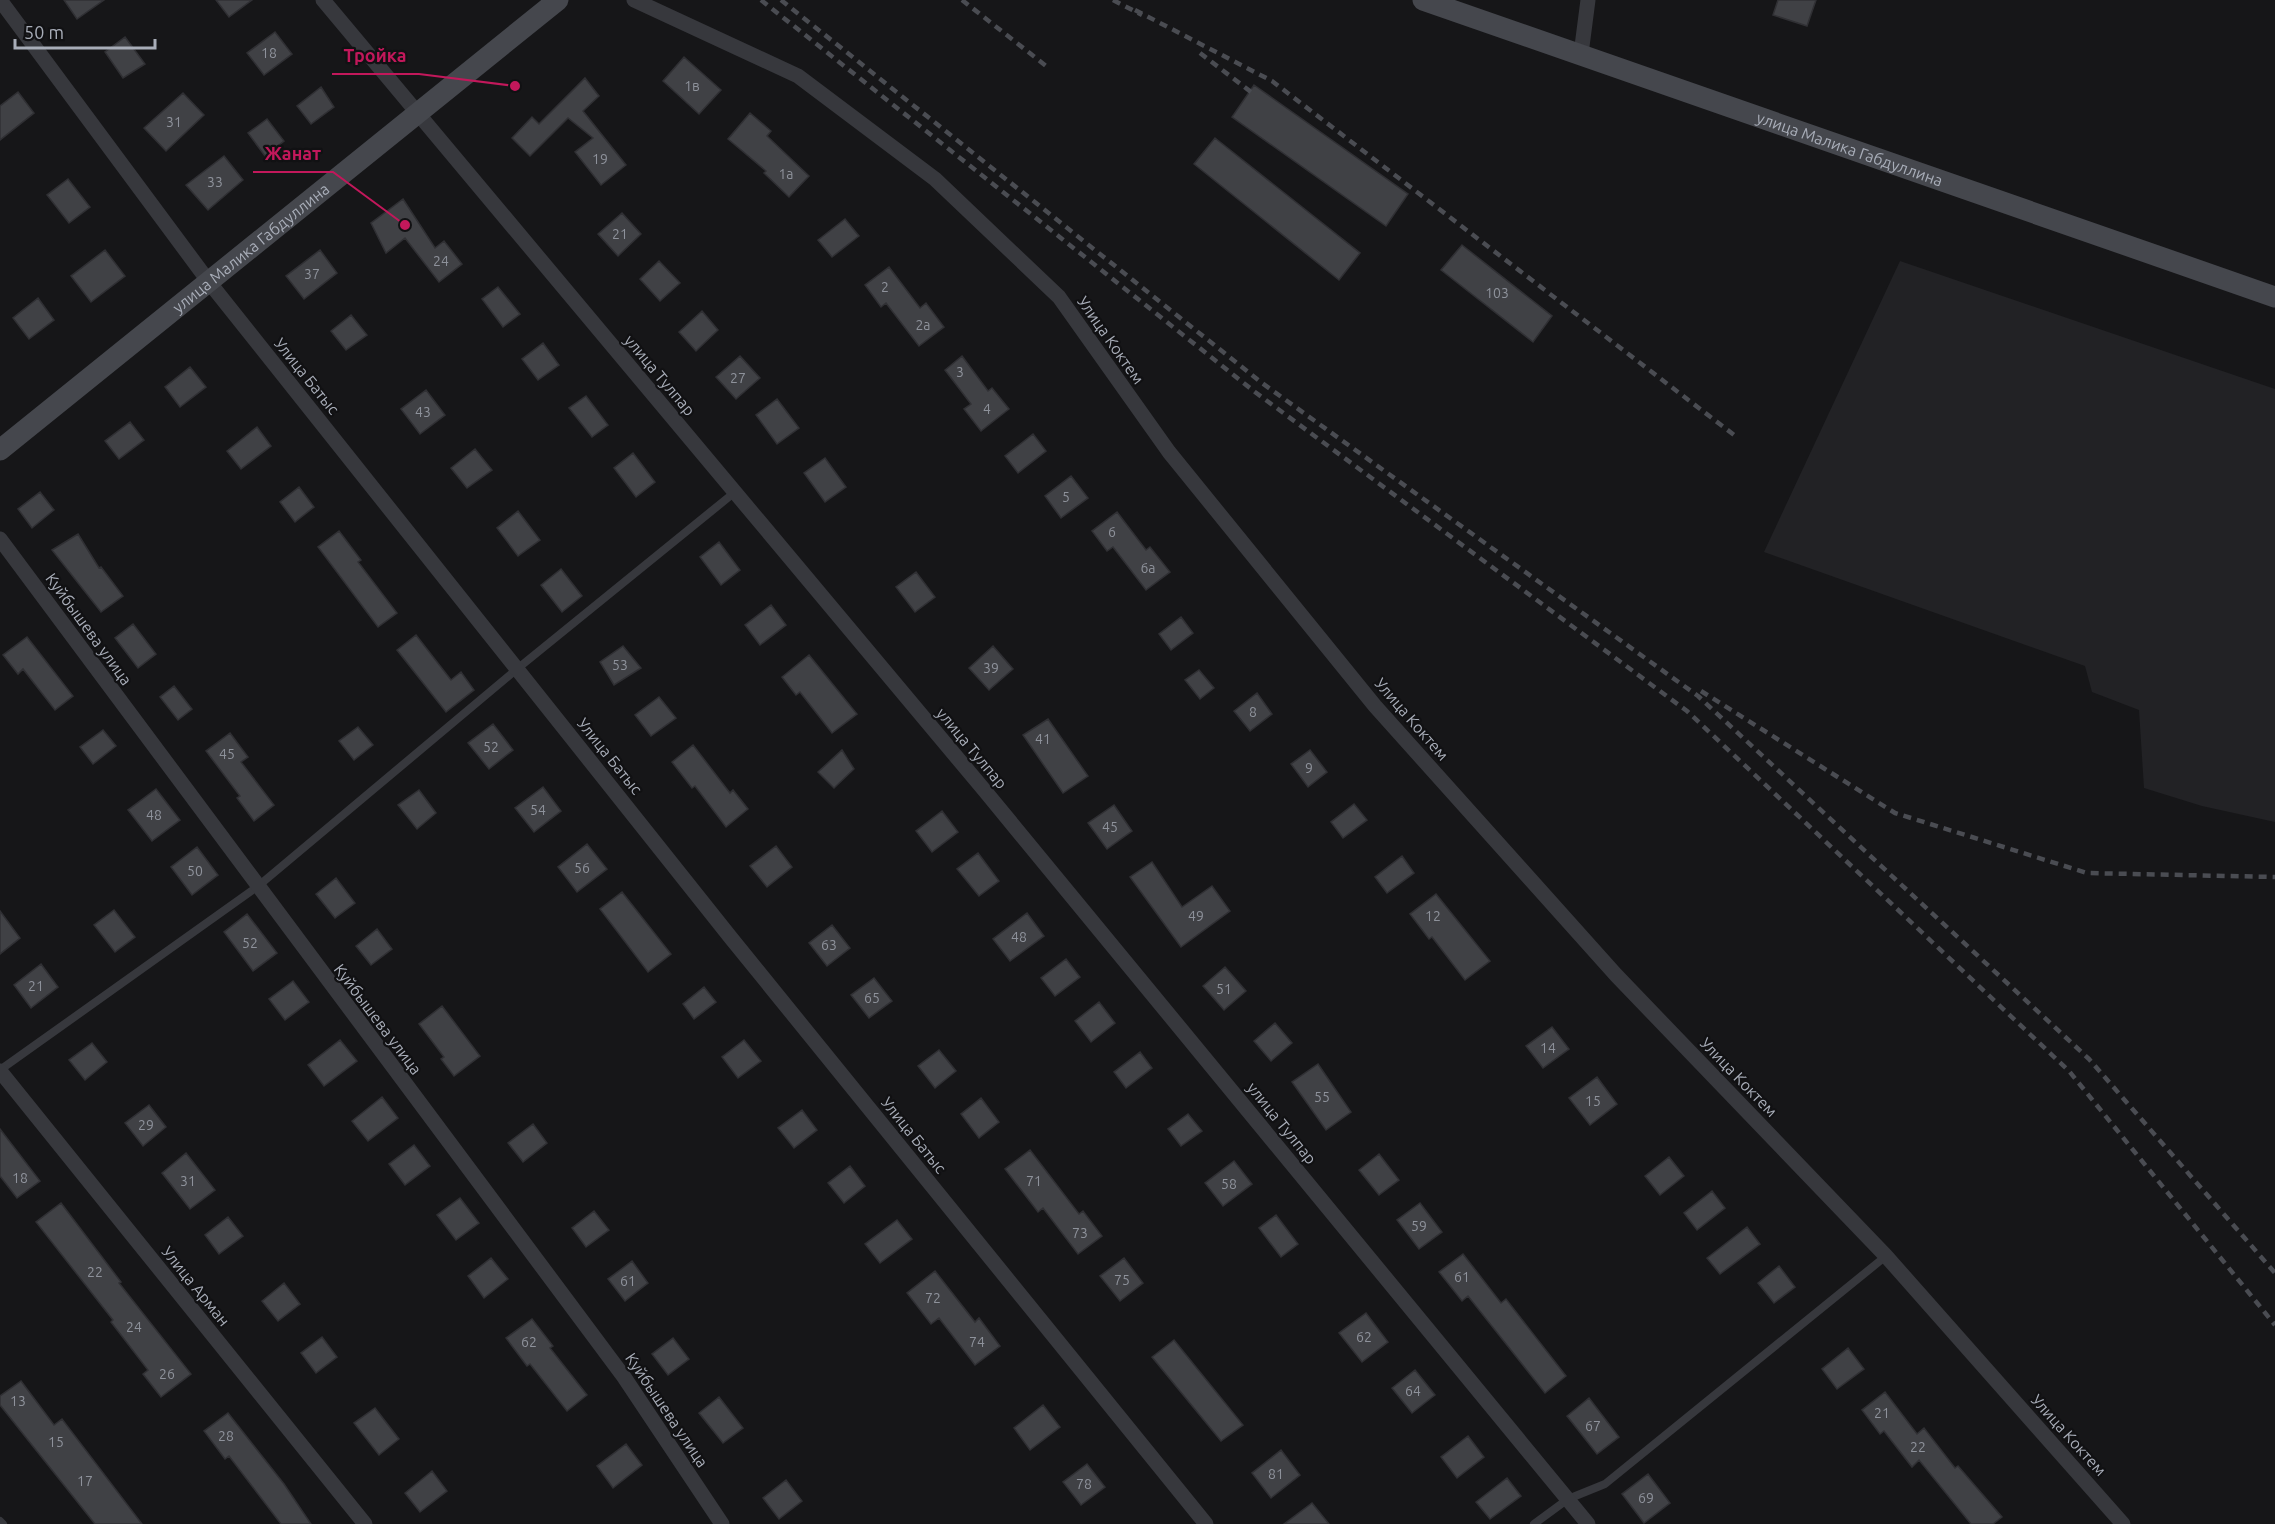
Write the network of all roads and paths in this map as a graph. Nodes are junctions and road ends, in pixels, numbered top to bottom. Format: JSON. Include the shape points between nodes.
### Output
{"nodes":[{"id":1,"x":0,"y":0,"type":"edge"},
{"id":2,"x":323,"y":0,"type":"edge"},
{"id":3,"x":558,"y":0,"type":"edge"},
{"id":4,"x":634,"y":0,"type":"edge"},
{"id":5,"x":1423,"y":0,"type":"edge"},
{"id":6,"x":1588,"y":0,"type":"edge"},
{"id":7,"x":1581,"y":54,"type":"junction"},
{"id":8,"x":418,"y":113,"type":"junction"},
{"id":9,"x":209,"y":282,"type":"junction"},
{"id":10,"x":2275,"y":297,"type":"edge"},
{"id":11,"x":0,"y":450,"type":"edge"},
{"id":12,"x":735,"y":492,"type":"junction"},
{"id":13,"x":0,"y":539,"type":"edge"},
{"id":14,"x":517,"y":669,"type":"junction"},
{"id":15,"x":257,"y":887,"type":"junction"},
{"id":16,"x":0,"y":1071,"type":"edge"},
{"id":17,"x":1886,"y":1256,"type":"junction"},
{"id":18,"x":1568,"y":1500,"type":"junction"},
{"id":19,"x":0,"y":1521,"type":"edge"},
{"id":20,"x":3,"y":1524,"type":"edge"},
{"id":21,"x":365,"y":1524,"type":"edge"},
{"id":22,"x":722,"y":1524,"type":"edge"},
{"id":23,"x":1206,"y":1524,"type":"edge"},
{"id":24,"x":1534,"y":1524,"type":"edge"},
{"id":25,"x":1588,"y":1524,"type":"edge"},
{"id":26,"x":2123,"y":1524,"type":"edge"}],
"edges":[{"from":1,"to":9,"type":"street","name":"Улица Батыс"},
{"from":2,"to":8,"type":"street","name":"улица Тулпар"},
{"from":3,"to":8,"type":"main road","name":"улица Малика Габдуллина"},
{"from":4,"to":17,"type":"street","name":"Улица Коктем","via":[[798,76],[935,179],[1059,297],[1169,452],[1375,706],[1616,975]]},
{"from":5,"to":7,"type":"main road","name":"улица Малика Габдуллина"},
{"from":6,"to":7,"type":"street"},
{"from":7,"to":10,"type":"main road","name":"улица Малика Габдуллина"},
{"from":8,"to":9,"type":"main road","name":"улица Малика Габдуллина"},
{"from":8,"to":12,"type":"street","name":"улица Тулпар"},
{"from":9,"to":11,"type":"main road","name":"улица Малика Габдуллина"},
{"from":9,"to":14,"type":"street","name":"Улица Батыс"},
{"from":12,"to":14,"type":"lane"},
{"from":12,"to":18,"type":"street","name":"улица Тулпар"},
{"from":13,"to":15,"type":"street","name":"Куйбышева улица"},
{"from":14,"to":15,"type":"lane"},
{"from":14,"to":23,"type":"street","name":"Улица Батыс"},
{"from":15,"to":16,"type":"lane"},
{"from":15,"to":22,"type":"street","name":"Куйбышева улица","via":[[624,1377]]},
{"from":16,"to":21,"type":"street","name":"Улица Арман"},
{"from":17,"to":18,"type":"lane","via":[[1605,1484]]},
{"from":17,"to":26,"type":"street","name":"Улица Коктем"},
{"from":18,"to":24,"type":"lane"},
{"from":18,"to":25,"type":"street","name":"улица Тулпар"},
{"from":19,"to":20,"type":"lane"}]}
